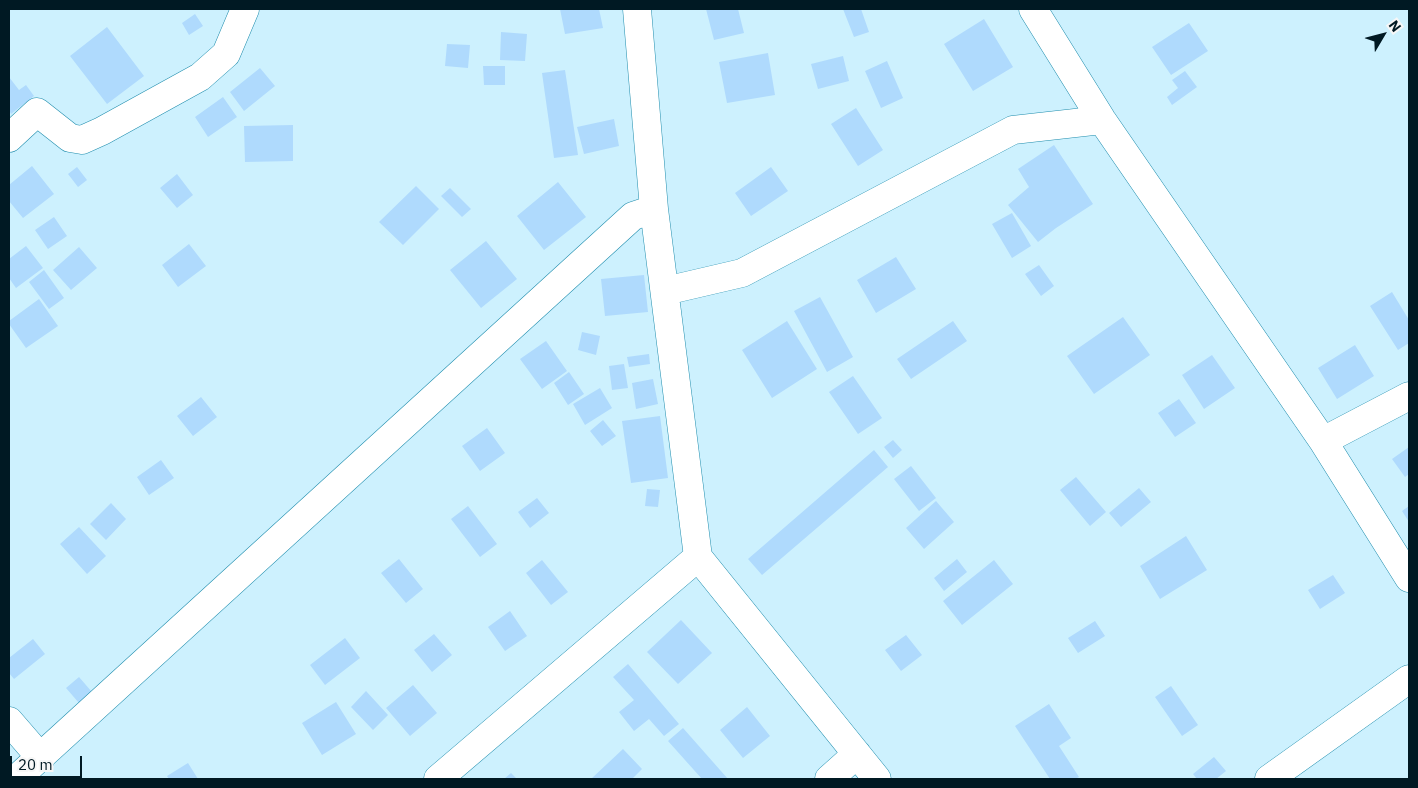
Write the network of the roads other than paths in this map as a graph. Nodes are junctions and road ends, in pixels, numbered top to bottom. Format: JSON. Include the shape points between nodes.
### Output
{"nodes":[{"id":1,"x":245,"y":9,"type":"edge"},
{"id":2,"x":637,"y":9,"type":"edge"},
{"id":3,"x":1033,"y":9,"type":"edge"},
{"id":4,"x":1102,"y":120,"type":"junction"},
{"id":5,"x":9,"y":138,"type":"edge"},
{"id":6,"x":654,"y":209,"type":"junction"},
{"id":7,"x":664,"y":291,"type":"junction"},
{"id":8,"x":1409,"y":396,"type":"edge"},
{"id":9,"x":1323,"y":441,"type":"junction"},
{"id":10,"x":698,"y":557,"type":"junction"},
{"id":11,"x":1409,"y":578,"type":"edge"},
{"id":12,"x":1409,"y":679,"type":"edge"},
{"id":13,"x":9,"y":721,"type":"edge"},
{"id":14,"x":857,"y":754,"type":"junction"},
{"id":15,"x":41,"y":758,"type":"junction"},
{"id":16,"x":16,"y":779,"type":"edge"},
{"id":17,"x":438,"y":779,"type":"edge"},
{"id":18,"x":829,"y":779,"type":"edge"},
{"id":19,"x":877,"y":779,"type":"edge"},
{"id":20,"x":1269,"y":779,"type":"edge"}],
"edges":[{"from":1,"to":5,"type":"street","via":[[226,54],[200,77],[102,131],[82,140],[70,138],[37,112]]},
{"from":2,"to":6,"type":"street"},
{"from":3,"to":4,"type":"street"},
{"from":4,"to":7,"type":"street","via":[[1014,130],[742,273]]},
{"from":4,"to":9,"type":"street"},
{"from":6,"to":7,"type":"street"},
{"from":6,"to":15,"type":"street","via":[[633,216]]},
{"from":7,"to":10,"type":"street"},
{"from":8,"to":9,"type":"street"},
{"from":9,"to":11,"type":"street"},
{"from":10,"to":14,"type":"street"},
{"from":10,"to":17,"type":"street"},
{"from":12,"to":20,"type":"street"},
{"from":13,"to":15,"type":"street"},
{"from":14,"to":18,"type":"street"},
{"from":14,"to":19,"type":"street"},
{"from":15,"to":16,"type":"street"}]}
